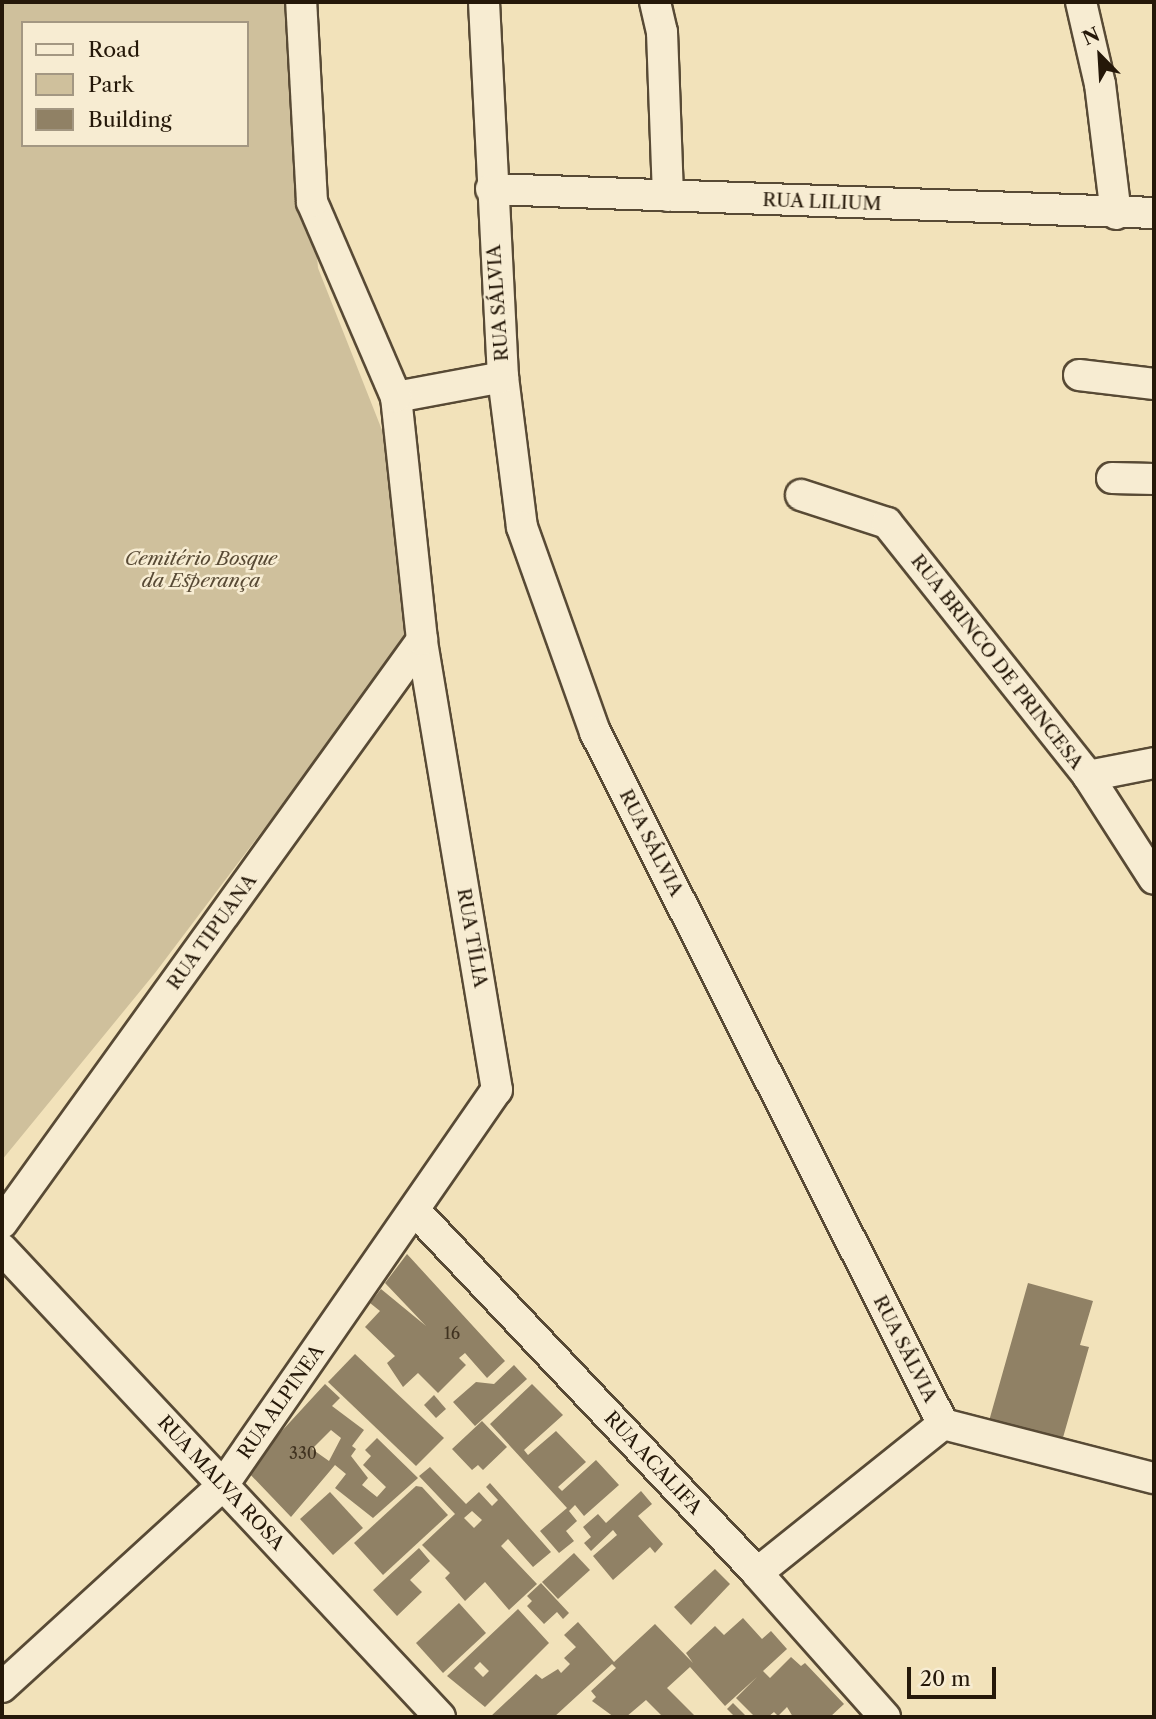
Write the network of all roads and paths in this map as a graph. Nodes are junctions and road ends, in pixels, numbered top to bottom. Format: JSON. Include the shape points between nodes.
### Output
{"nodes":[{"id":1,"x":301,"y":2,"type":"edge"},
{"id":2,"x":484,"y":2,"type":"edge"},
{"id":3,"x":654,"y":2,"type":"edge"},
{"id":4,"x":1082,"y":2,"type":"edge"},
{"id":5,"x":491,"y":189,"type":"junction"},
{"id":6,"x":668,"y":196,"type":"junction"},
{"id":7,"x":1116,"y":214,"type":"junction"},
{"id":8,"x":1152,"y":218,"type":"edge"},
{"id":9,"x":1079,"y":375,"type":"dead end"},
{"id":10,"x":503,"y":377,"type":"junction"},
{"id":11,"x":1154,"y":384,"type":"edge"},
{"id":12,"x":396,"y":397,"type":"junction"},
{"id":13,"x":1112,"y":478,"type":"dead end"},
{"id":14,"x":1154,"y":479,"type":"edge"},
{"id":15,"x":801,"y":495,"type":"dead end"},
{"id":16,"x":422,"y":640,"type":"junction"},
{"id":17,"x":1154,"y":764,"type":"edge"},
{"id":18,"x":1088,"y":776,"type":"junction"},
{"id":19,"x":1154,"y":879,"type":"edge"},
{"id":20,"x":416,"y":1212,"type":"junction"},
{"id":21,"x":2,"y":1223,"type":"edge"},
{"id":22,"x":2,"y":1249,"type":"edge"},
{"id":23,"x":943,"y":1424,"type":"junction"},
{"id":24,"x":1154,"y":1478,"type":"edge"},
{"id":25,"x":223,"y":1485,"type":"junction"},
{"id":26,"x":757,"y":1573,"type":"junction"},
{"id":27,"x":2,"y":1687,"type":"edge"},
{"id":28,"x":440,"y":1717,"type":"edge"},
{"id":29,"x":883,"y":1717,"type":"edge"}],
"edges":[{"from":1,"to":12,"type":"street","name":"RUA TÍLIA","via":[[312,202]]},
{"from":2,"to":5,"type":"street","name":"RUA SÁLVIA"},
{"from":3,"to":6,"type":"street","via":[[662,32]]},
{"from":4,"to":7,"type":"street","via":[[1100,84]]},
{"from":5,"to":6,"type":"street","name":"RUA LILIUM"},
{"from":5,"to":10,"type":"street","name":"RUA SÁLVIA"},
{"from":6,"to":7,"type":"street","name":"RUA LILIUM"},
{"from":7,"to":8,"type":"street","name":"RUA LILIUM"},
{"from":9,"to":11,"type":"street"},
{"from":10,"to":12,"type":"street"},
{"from":10,"to":23,"type":"street","name":"RUA SÁLVIA","via":[[522,527],[595,732]]},
{"from":12,"to":16,"type":"street","name":"RUA TÍLIA"},
{"from":13,"to":14,"type":"street"},
{"from":15,"to":18,"type":"street","name":"RUA BRINCO DE PRINCESA","via":[[887,523]]},
{"from":16,"to":20,"type":"street","name":"RUA TÍLIA","via":[[497,1090]]},
{"from":16,"to":21,"type":"street","name":"RUA TIPUANA"},
{"from":17,"to":18,"type":"street"},
{"from":18,"to":19,"type":"street","name":"RUA BRINCO DE PRINCESA"},
{"from":20,"to":25,"type":"street","name":"RUA ALPINEA"},
{"from":20,"to":26,"type":"street","name":"RUA ACALIFA"},
{"from":22,"to":25,"type":"street","name":"RUA MALVA ROSA"},
{"from":23,"to":24,"type":"street","name":"RUA SÁLVIA"},
{"from":23,"to":26,"type":"street"},
{"from":25,"to":27,"type":"street","name":"RUA ALPINEA"},
{"from":25,"to":28,"type":"street","name":"RUA MALVA ROSA"},
{"from":26,"to":29,"type":"street","name":"RUA ACALIFA"}]}
